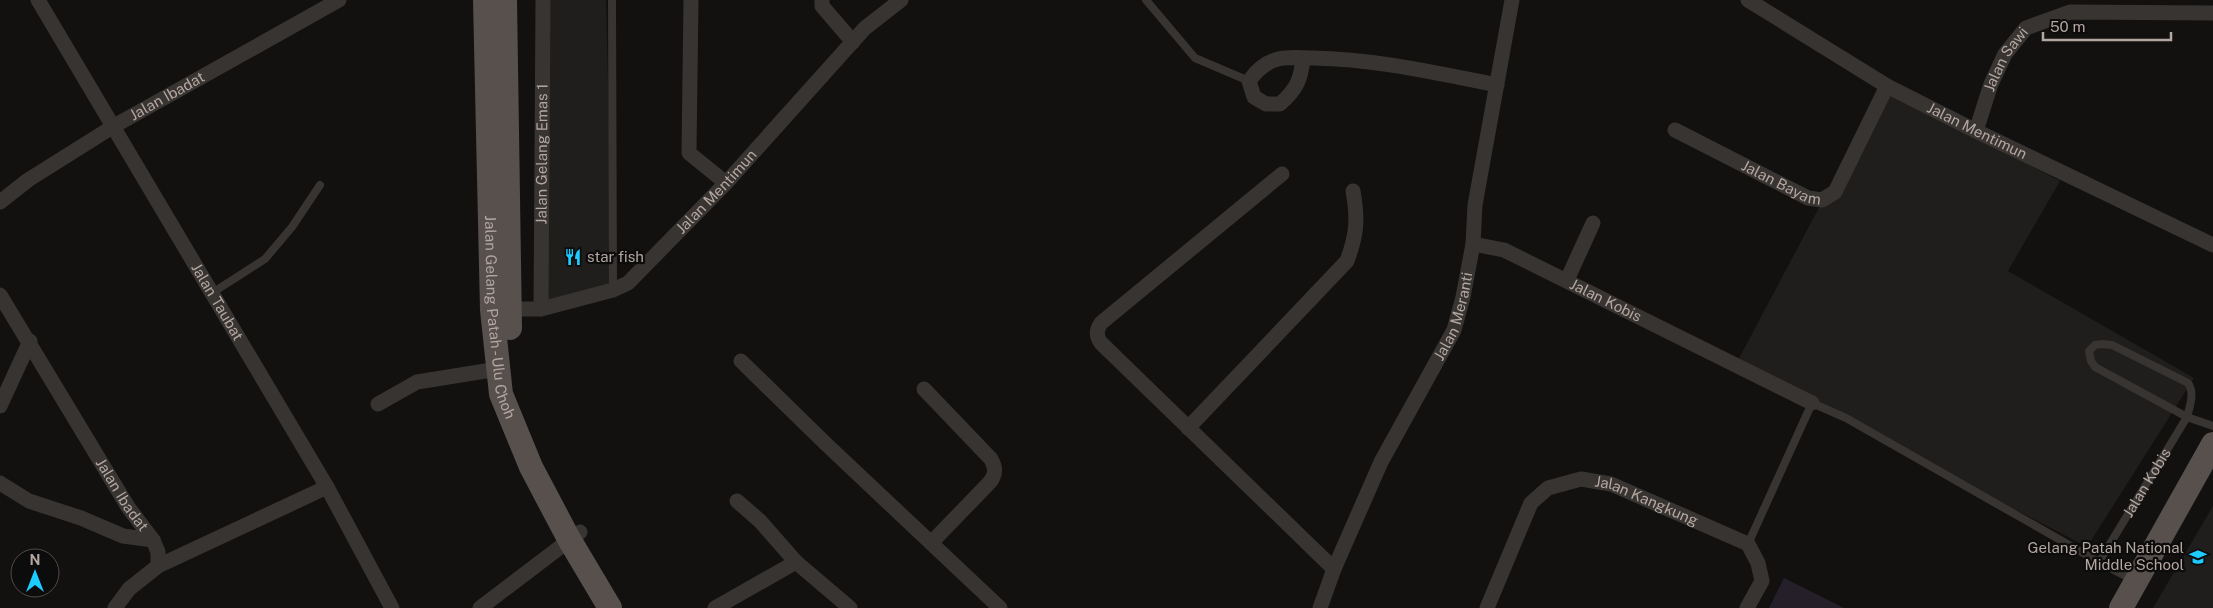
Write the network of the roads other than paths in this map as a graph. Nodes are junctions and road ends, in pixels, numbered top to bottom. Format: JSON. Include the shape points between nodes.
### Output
{"nodes":[{"id":1,"x":38,"y":0,"type":"edge"},
{"id":2,"x":339,"y":0,"type":"edge"},
{"id":3,"x":485,"y":0,"type":"edge"},
{"id":4,"x":505,"y":0,"type":"edge"},
{"id":5,"x":543,"y":0,"type":"edge"},
{"id":6,"x":612,"y":0,"type":"edge"},
{"id":7,"x":691,"y":0,"type":"edge"},
{"id":8,"x":822,"y":0,"type":"edge"},
{"id":9,"x":901,"y":0,"type":"edge"},
{"id":10,"x":1146,"y":0,"type":"edge"},
{"id":11,"x":1512,"y":0,"type":"edge"},
{"id":12,"x":1748,"y":0,"type":"edge"},
{"id":13,"x":2213,"y":13,"type":"edge"},
{"id":14,"x":853,"y":42,"type":"junction"},
{"id":15,"x":1303,"y":58,"type":"junction"},
{"id":16,"x":1248,"y":81,"type":"junction"},
{"id":17,"x":1497,"y":85,"type":"junction"},
{"id":18,"x":1887,"y":86,"type":"junction"},
{"id":19,"x":114,"y":126,"type":"junction"},
{"id":20,"x":1674,"y":130,"type":"dead end"},
{"id":21,"x":1976,"y":131,"type":"junction"},
{"id":22,"x":1282,"y":174,"type":"dead end"},
{"id":23,"x":726,"y":183,"type":"junction"},
{"id":24,"x":320,"y":184,"type":"dead end"},
{"id":25,"x":1353,"y":191,"type":"dead end"},
{"id":26,"x":0,"y":202,"type":"edge"},
{"id":27,"x":1593,"y":223,"type":"dead end"},
{"id":28,"x":1473,"y":244,"type":"junction"},
{"id":29,"x":2213,"y":245,"type":"edge"},
{"id":30,"x":1568,"y":280,"type":"junction"},
{"id":31,"x":613,"y":290,"type":"junction"},
{"id":32,"x":212,"y":293,"type":"junction"},
{"id":33,"x":0,"y":295,"type":"edge"},
{"id":34,"x":500,"y":309,"type":"junction"},
{"id":35,"x":541,"y":309,"type":"junction"},
{"id":36,"x":30,"y":341,"type":"junction"},
{"id":37,"x":740,"y":361,"type":"dead end"},
{"id":38,"x":498,"y":369,"type":"junction"},
{"id":39,"x":924,"y":389,"type":"dead end"},
{"id":40,"x":1812,"y":403,"type":"junction"},
{"id":41,"x":378,"y":404,"type":"dead end"},
{"id":42,"x":0,"y":406,"type":"edge"},
{"id":43,"x":2187,"y":417,"type":"junction"},
{"id":44,"x":2213,"y":426,"type":"edge"},
{"id":45,"x":1188,"y":428,"type":"junction"},
{"id":46,"x":2213,"y":444,"type":"edge"},
{"id":47,"x":0,"y":483,"type":"edge"},
{"id":48,"x":327,"y":487,"type":"junction"},
{"id":49,"x":737,"y":501,"type":"dead end"},
{"id":50,"x":575,"y":536,"type":"junction"},
{"id":51,"x":153,"y":540,"type":"junction"},
{"id":52,"x":930,"y":543,"type":"junction"},
{"id":53,"x":1748,"y":544,"type":"junction"},
{"id":54,"x":796,"y":562,"type":"junction"},
{"id":55,"x":2099,"y":562,"type":"junction"},
{"id":56,"x":158,"y":566,"type":"junction"},
{"id":57,"x":1334,"y":569,"type":"junction"},
{"id":58,"x":2134,"y":580,"type":"junction"},
{"id":59,"x":115,"y":608,"type":"edge"},
{"id":60,"x":392,"y":608,"type":"edge"},
{"id":61,"x":480,"y":608,"type":"edge"},
{"id":62,"x":610,"y":608,"type":"edge"},
{"id":63,"x":625,"y":608,"type":"edge"},
{"id":64,"x":715,"y":608,"type":"edge"},
{"id":65,"x":850,"y":608,"type":"edge"},
{"id":66,"x":1000,"y":608,"type":"edge"},
{"id":67,"x":1320,"y":608,"type":"edge"},
{"id":68,"x":1487,"y":608,"type":"edge"},
{"id":69,"x":1748,"y":608,"type":"edge"},
{"id":70,"x":2121,"y":608,"type":"edge"}],
"edges":[{"from":1,"to":19,"type":"street","name":"Jalan Taubat"},
{"from":2,"to":19,"type":"street","name":"Jalan Ibadat"},
{"from":3,"to":34,"type":"main road","name":"Jalan Gelang Patah - Ulu Choh"},
{"from":4,"to":34,"type":"main road","name":"Jalan Gelang Patah - Ulu Choh"},
{"from":5,"to":35,"type":"street","name":"Jalan Gelang Emas 1"},
{"from":6,"to":31,"type":"lane"},
{"from":7,"to":23,"type":"street","via":[[689,153]]},
{"from":8,"to":14,"type":"street","via":[[822,6]]},
{"from":9,"to":14,"type":"street","name":"Jalan Mentimun"},
{"from":10,"to":16,"type":"lane","via":[[1195,58]]},
{"from":11,"to":17,"type":"street","name":"Jalan Meranti"},
{"from":12,"to":18,"type":"street","name":"Jalan Mentimun"},
{"from":13,"to":21,"type":"street","name":"Jalan Sawi","via":[[2070,12],[2026,28],[2005,54],[1991,84]]},
{"from":14,"to":23,"type":"street","name":"Jalan Mentimun"},
{"from":15,"to":16,"type":"street","via":[[1276,59],[1260,67]]},
{"from":15,"to":16,"type":"street","via":[[1301,75],[1292,93],[1280,104],[1266,104],[1254,97]]},
{"from":15,"to":17,"type":"street","via":[[1340,58],[1412,68]]},
{"from":17,"to":28,"type":"street","name":"Jalan Meranti","via":[[1475,205]]},
{"from":18,"to":20,"type":"street","name":"Jalan Bayam","via":[[1835,192],[1822,200],[1808,198]]},
{"from":18,"to":21,"type":"street","name":"Jalan Mentimun"},
{"from":19,"to":26,"type":"street","name":"Jalan Ibadat","via":[[28,180]]},
{"from":19,"to":32,"type":"street","name":"Jalan Taubat"},
{"from":21,"to":29,"type":"street","name":"Jalan Mentimun"},
{"from":22,"to":45,"type":"street","via":[[1098,327],[1101,343]]},
{"from":23,"to":31,"type":"street","name":"Jalan Mentimun","via":[[628,283]]},
{"from":24,"to":32,"type":"lane","via":[[292,227],[265,259]]},
{"from":25,"to":45,"type":"street","via":[[1358,215],[1355,238],[1346,261]]},
{"from":27,"to":30,"type":"street"},
{"from":28,"to":30,"type":"street","name":"Jalan Kobis","via":[[1504,250]]},
{"from":28,"to":57,"type":"street","name":"Jalan Meranti","via":[[1454,330],[1382,462]]},
{"from":30,"to":40,"type":"street","name":"Jalan Kobis"},
{"from":31,"to":35,"type":"street","name":"Jalan Mentimun"},
{"from":32,"to":48,"type":"street","name":"Jalan Taubat"},
{"from":33,"to":36,"type":"street","name":"Jalan Ibadat"},
{"from":34,"to":35,"type":"street","name":"Jalan Mentimun"},
{"from":34,"to":38,"type":"main road","name":"Jalan Gelang Patah - Ulu Choh"},
{"from":34,"to":50,"type":"main road","name":"Jalan Gelang Patah - Ulu Choh","via":[[516,391],[542,462]]},
{"from":36,"to":42,"type":"street"},
{"from":36,"to":51,"type":"street","name":"Jalan Ibadat","via":[[128,507]]},
{"from":37,"to":52,"type":"street"},
{"from":38,"to":41,"type":"street","via":[[416,382]]},
{"from":38,"to":50,"type":"main road","name":"Jalan Gelang Patah - Ulu Choh","via":[[501,394],[531,467]]},
{"from":39,"to":52,"type":"street","via":[[991,459],[995,470],[990,482]]},
{"from":40,"to":53,"type":"lane"},
{"from":40,"to":55,"type":"lane","via":[[1846,418]]},
{"from":43,"to":43,"type":"lane","via":[[2095,367],[2090,362],[2089,351],[2095,345],[2112,345],[2188,383],[2192,396]]},
{"from":43,"to":44,"type":"lane"},
{"from":43,"to":55,"type":"lane","name":"Jalan Kobis"},
{"from":45,"to":57,"type":"street"},
{"from":46,"to":58,"type":"main road"},
{"from":47,"to":51,"type":"street","via":[[29,501],[124,536]]},
{"from":48,"to":56,"type":"street"},
{"from":48,"to":60,"type":"street","name":"Jalan Taubat"},
{"from":49,"to":54,"type":"street","via":[[760,521]]},
{"from":50,"to":61,"type":"street"},
{"from":50,"to":62,"type":"main road","name":"Jalan Gelang Patah - Ulu Choh"},
{"from":50,"to":63,"type":"main road","name":"Jalan Gelang Patah - Ulu Choh"},
{"from":51,"to":56,"type":"street","name":"Jalan Ibadat","via":[[158,552]]},
{"from":52,"to":66,"type":"street"},
{"from":53,"to":68,"type":"street","name":"Jalan Kangkung","via":[[1612,484],[1580,479],[1548,488],[1531,503]]},
{"from":53,"to":69,"type":"street","via":[[1758,563],[1762,581]]},
{"from":54,"to":64,"type":"street"},
{"from":54,"to":65,"type":"street"},
{"from":55,"to":58,"type":"lane"},
{"from":56,"to":59,"type":"street"},
{"from":57,"to":67,"type":"street","name":"Jalan Meranti"},
{"from":58,"to":70,"type":"main road"}]}
